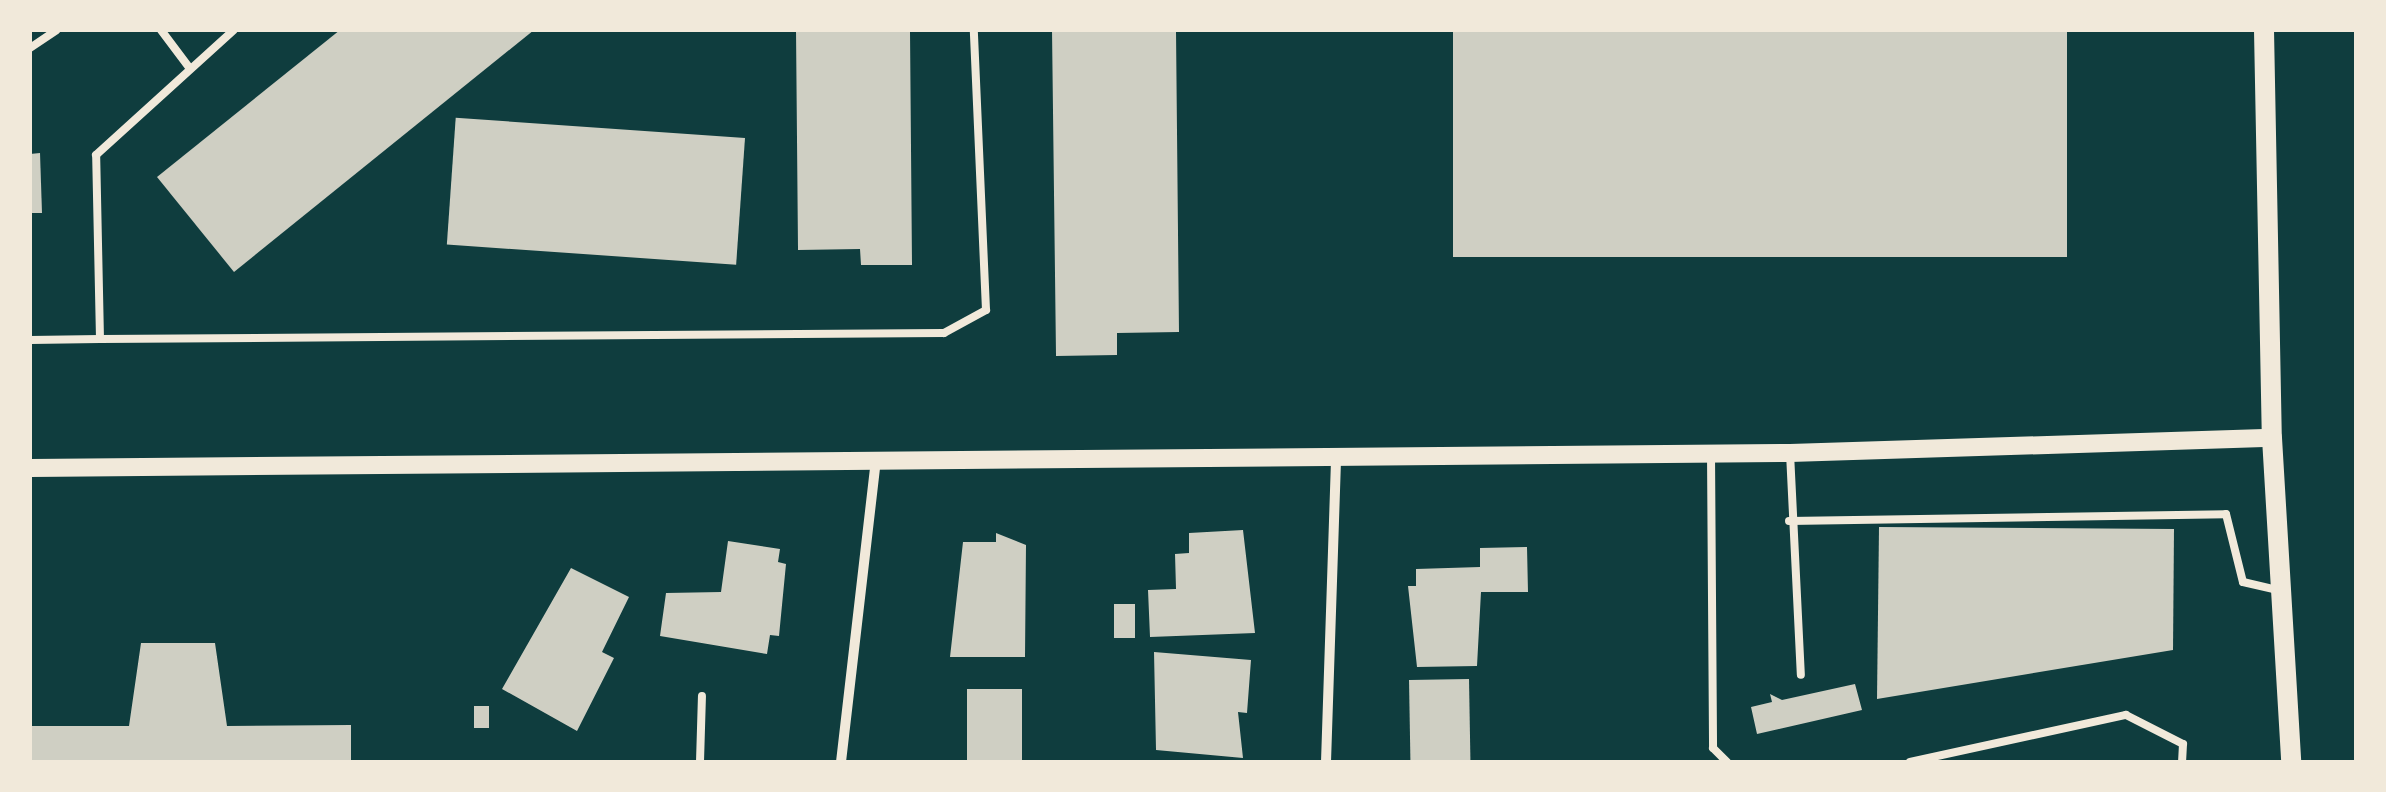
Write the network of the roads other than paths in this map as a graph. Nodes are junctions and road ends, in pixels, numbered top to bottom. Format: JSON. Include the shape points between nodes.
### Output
{"nodes":[{"id":1,"x":57,"y":30,"type":"edge"},
{"id":2,"x":161,"y":30,"type":"edge"},
{"id":3,"x":234,"y":30,"type":"edge"},
{"id":4,"x":974,"y":30,"type":"edge"},
{"id":5,"x":2264,"y":30,"type":"edge"},
{"id":6,"x":30,"y":48,"type":"edge"},
{"id":7,"x":188,"y":66,"type":"junction"},
{"id":8,"x":100,"y":338,"type":"junction"},
{"id":9,"x":30,"y":340,"type":"edge"},
{"id":10,"x":2272,"y":438,"type":"junction"},
{"id":11,"x":1790,"y":453,"type":"junction"},
{"id":12,"x":1712,"y":454,"type":"junction"},
{"id":13,"x":1336,"y":457,"type":"junction"},
{"id":14,"x":876,"y":460,"type":"junction"},
{"id":15,"x":30,"y":468,"type":"edge"},
{"id":16,"x":1789,"y":521,"type":"junction"},
{"id":17,"x":2283,"y":591,"type":"junction"},
{"id":18,"x":1801,"y":675,"type":"dead end"},
{"id":19,"x":702,"y":696,"type":"dead end"},
{"id":20,"x":700,"y":762,"type":"edge"},
{"id":21,"x":841,"y":762,"type":"edge"},
{"id":22,"x":1326,"y":762,"type":"edge"},
{"id":23,"x":1727,"y":762,"type":"edge"},
{"id":24,"x":1910,"y":762,"type":"edge"},
{"id":25,"x":2182,"y":762,"type":"edge"},
{"id":26,"x":2291,"y":762,"type":"edge"}],
"edges":[{"from":1,"to":6,"type":"lane"},
{"from":2,"to":7,"type":"lane"},
{"from":3,"to":7,"type":"lane"},
{"from":4,"to":8,"type":"lane","via":[[986,310],[944,333]]},
{"from":5,"to":10,"type":"main road"},
{"from":7,"to":8,"type":"lane","via":[[96,155]]},
{"from":8,"to":9,"type":"lane"},
{"from":10,"to":11,"type":"street"},
{"from":10,"to":17,"type":"main road"},
{"from":11,"to":12,"type":"street"},
{"from":11,"to":16,"type":"lane"},
{"from":12,"to":13,"type":"street"},
{"from":12,"to":23,"type":"lane","via":[[1713,748]]},
{"from":13,"to":14,"type":"street"},
{"from":13,"to":22,"type":"street"},
{"from":14,"to":15,"type":"street"},
{"from":14,"to":21,"type":"street"},
{"from":16,"to":17,"type":"lane","via":[[2226,514],[2243,582]]},
{"from":16,"to":18,"type":"lane"},
{"from":17,"to":26,"type":"main road"},
{"from":19,"to":20,"type":"lane"},
{"from":24,"to":25,"type":"lane","via":[[2126,716],[2183,744]]}]}
